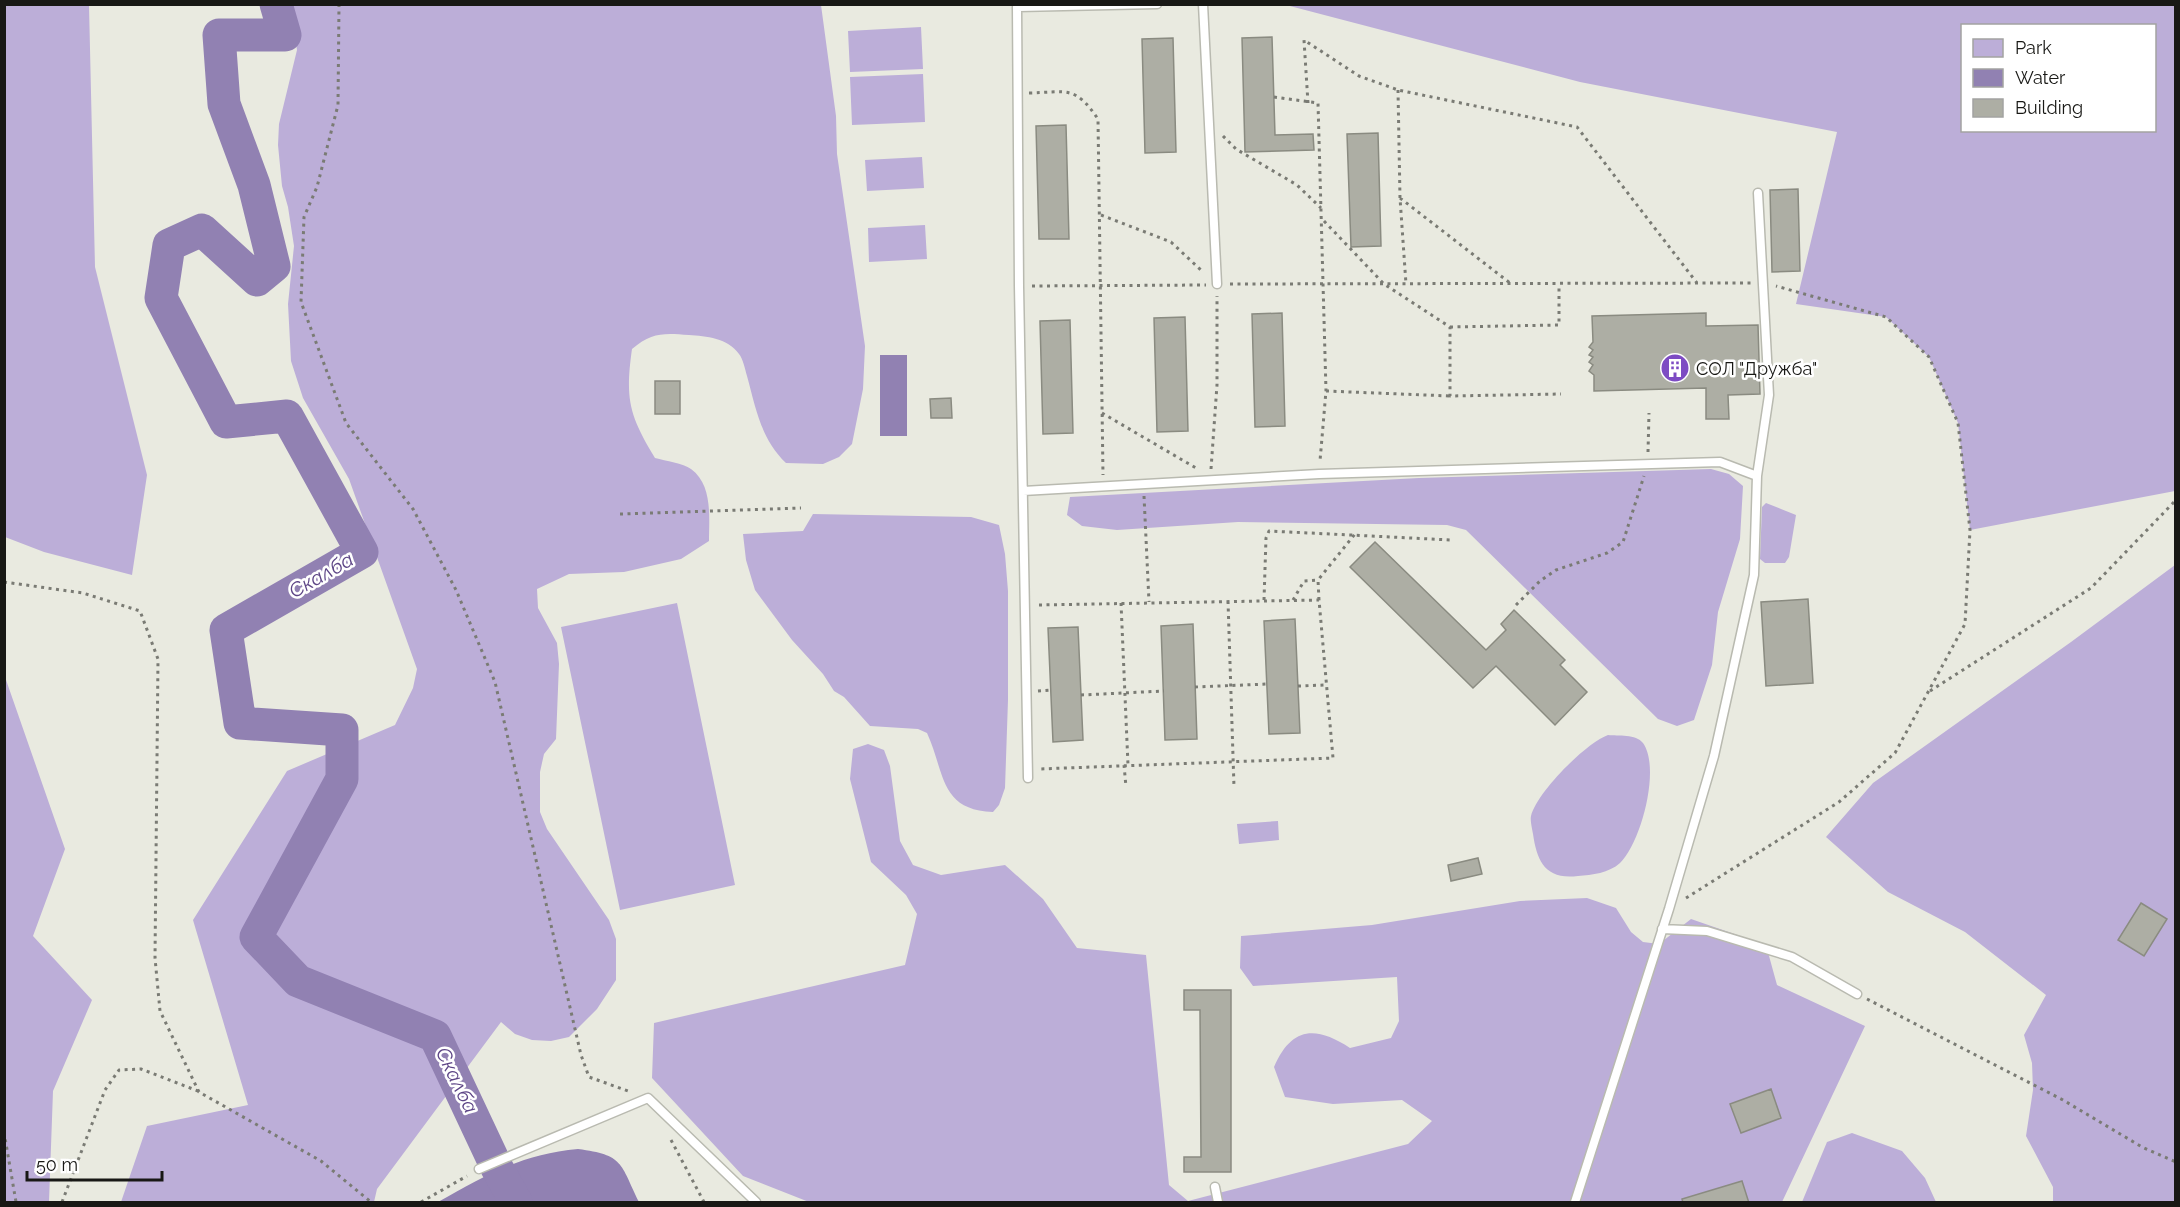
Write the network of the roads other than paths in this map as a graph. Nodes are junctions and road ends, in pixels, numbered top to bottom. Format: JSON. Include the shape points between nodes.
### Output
{"nodes":[{"id":1,"x":1157,"y":4,"type":"edge"},
{"id":2,"x":1203,"y":4,"type":"edge"},
{"id":3,"x":1758,"y":193,"type":"dead end"},
{"id":4,"x":1217,"y":284,"type":"road end"},
{"id":5,"x":1757,"y":476,"type":"junction"},
{"id":6,"x":1023,"y":491,"type":"junction"},
{"id":7,"x":1028,"y":774,"type":"road end"},
{"id":8,"x":1662,"y":929,"type":"junction"},
{"id":9,"x":1857,"y":994,"type":"road end"},
{"id":10,"x":479,"y":1169,"type":"road end"},
{"id":11,"x":1215,"y":1187,"type":"dead end"},
{"id":12,"x":756,"y":1203,"type":"edge"},
{"id":13,"x":1218,"y":1203,"type":"edge"},
{"id":14,"x":1575,"y":1203,"type":"edge"}],
"edges":[{"from":1,"to":6,"type":"lane","via":[[1017,7]]},
{"from":2,"to":4,"type":"lane"},
{"from":3,"to":5,"type":"lane","via":[[1769,394]]},
{"from":5,"to":6,"type":"lane","via":[[1720,462],[1210,478]]},
{"from":5,"to":8,"type":"lane","via":[[1754,575],[1714,756]]},
{"from":6,"to":7,"type":"lane"},
{"from":8,"to":9,"type":"lane","via":[[1707,931],[1792,957]]},
{"from":8,"to":14,"type":"lane"},
{"from":10,"to":12,"type":"lane","via":[[648,1098]]},
{"from":11,"to":13,"type":"lane"}]}
